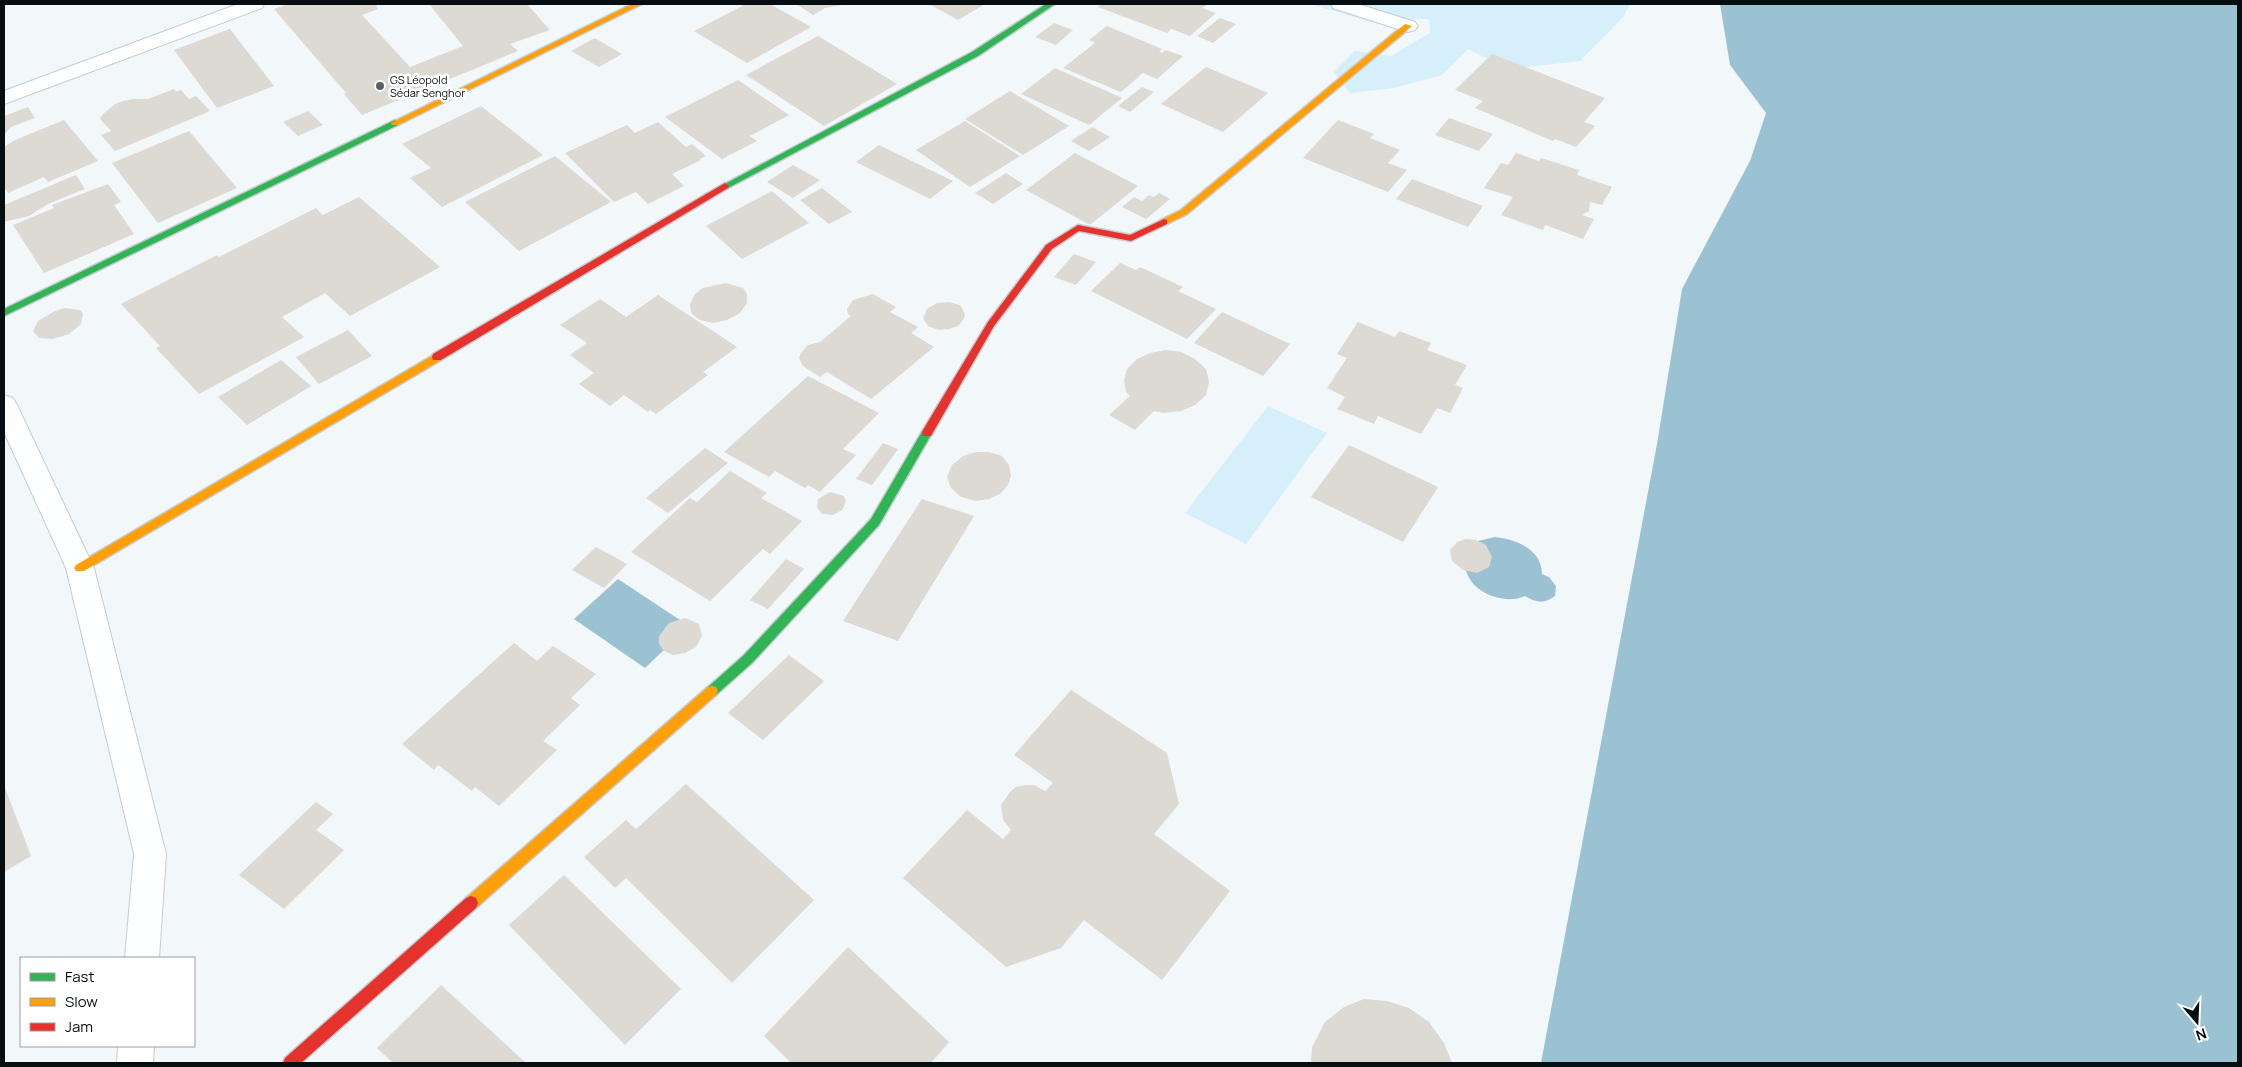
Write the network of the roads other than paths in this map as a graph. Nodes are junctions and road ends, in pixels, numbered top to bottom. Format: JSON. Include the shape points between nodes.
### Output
{"nodes":[{"id":1,"x":255,"y":4,"type":"edge"},
{"id":2,"x":638,"y":4,"type":"edge"},
{"id":3,"x":1051,"y":4,"type":"edge"},
{"id":4,"x":1340,"y":4,"type":"edge"},
{"id":5,"x":1408,"y":26,"type":"joint"},
{"id":6,"x":4,"y":98,"type":"edge"},
{"id":7,"x":4,"y":313,"type":"edge"},
{"id":8,"x":4,"y":405,"type":"edge"},
{"id":9,"x":80,"y":568,"type":"junction"},
{"id":10,"x":142,"y":957,"type":"edge"},
{"id":11,"x":136,"y":1047,"type":"edge"},
{"id":12,"x":135,"y":1063,"type":"edge"},
{"id":13,"x":290,"y":1063,"type":"edge"}],
"edges":[{"from":1,"to":6,"type":"street"},
{"from":2,"to":7,"type":"street"},
{"from":3,"to":9,"type":"street","via":[[975,54],[729,184]]},
{"from":4,"to":5,"type":"street"},
{"from":5,"to":13,"type":"street","via":[[1184,212],[1131,238],[1078,228],[1049,247],[992,324],[875,522],[748,660]]},
{"from":8,"to":9,"type":"street"},
{"from":9,"to":10,"type":"street","via":[[150,854]]},
{"from":11,"to":12,"type":"street"}]}
